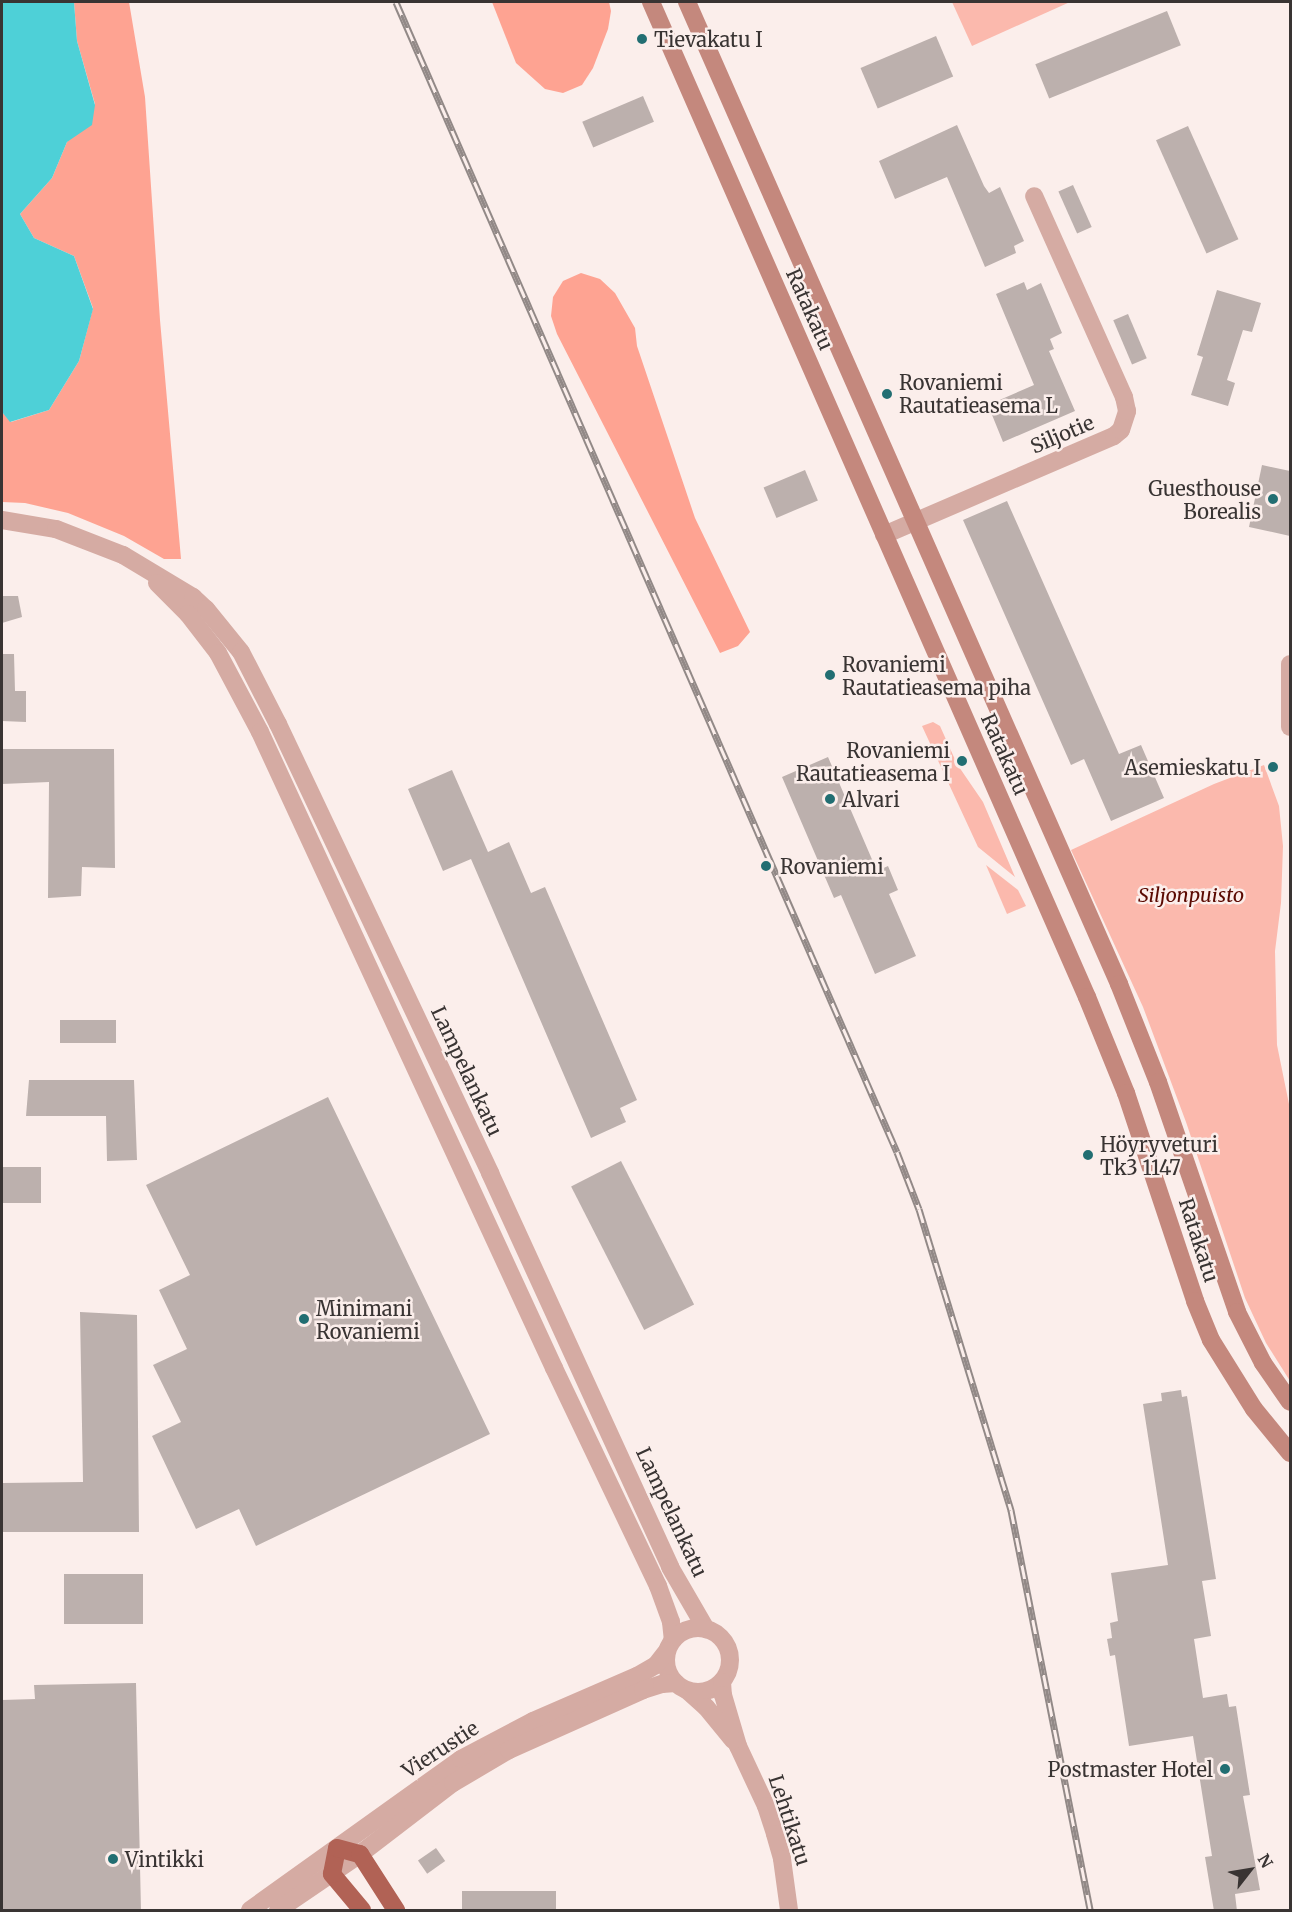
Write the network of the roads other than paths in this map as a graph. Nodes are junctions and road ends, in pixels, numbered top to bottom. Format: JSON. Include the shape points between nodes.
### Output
{"nodes":[{"id":1,"x":651,"y":2,"type":"edge"},
{"id":2,"x":687,"y":2,"type":"edge"},
{"id":3,"x":1034,"y":196,"type":"dead end"},
{"id":4,"x":2,"y":520,"type":"edge"},
{"id":5,"x":916,"y":522,"type":"junction"},
{"id":6,"x":884,"y":535,"type":"junction"},
{"id":7,"x":143,"y":568,"type":"junction"},
{"id":8,"x":1290,"y":664,"type":"edge"},
{"id":9,"x":1290,"y":727,"type":"edge"},
{"id":10,"x":1290,"y":1402,"type":"edge"},
{"id":11,"x":1290,"y":1453,"type":"edge"},
{"id":12,"x":706,"y":1629,"type":"junction"},
{"id":13,"x":670,"y":1645,"type":"junction"},
{"id":14,"x":722,"y":1682,"type":"junction"},
{"id":15,"x":682,"y":1687,"type":"junction"},
{"id":16,"x":738,"y":1746,"type":"junction"},
{"id":17,"x":338,"y":1848,"type":"junction"},
{"id":18,"x":360,"y":1854,"type":"junction"},
{"id":19,"x":332,"y":1874,"type":"junction"},
{"id":20,"x":250,"y":1911,"type":"edge"},
{"id":21,"x":278,"y":1911,"type":"edge"},
{"id":22,"x":362,"y":1911,"type":"edge"},
{"id":23,"x":396,"y":1911,"type":"edge"},
{"id":24,"x":789,"y":1911,"type":"edge"}],
"edges":[{"from":1,"to":6,"type":"main road","name":"Ratakatu"},
{"from":2,"to":5,"type":"main road","name":"Ratakatu"},
{"from":3,"to":5,"type":"street","name":"Siljotie","via":[[1125,396],[1124,423],[1114,436]]},
{"from":4,"to":7,"type":"street","name":"Lampelankatu","via":[[77,535]]},
{"from":5,"to":6,"type":"street","name":"Siljotie"},
{"from":5,"to":10,"type":"main road","name":"Ratakatu","via":[[1119,984],[1158,1082],[1237,1312],[1263,1363]]},
{"from":6,"to":11,"type":"main road","name":"Ratakatu","via":[[1087,997],[1126,1094],[1210,1340],[1254,1409]]},
{"from":7,"to":12,"type":"street","name":"Lampelankatu","via":[[206,609],[231,637],[257,680],[571,1346],[670,1567]]},
{"from":7,"to":13,"type":"street","name":"Lampelankatu","via":[[204,633],[255,722],[658,1586],[669,1614]]},
{"from":8,"to":9,"type":"street"},
{"from":12,"to":13,"type":"street","via":[[687,1629]]},
{"from":12,"to":14,"type":"street","via":[[718,1635],[730,1652],[730,1666]]},
{"from":13,"to":15,"type":"street","via":[[666,1665]]},
{"from":13,"to":17,"type":"street","name":"Vierustie","via":[[656,1665],[637,1677],[533,1721],[461,1759]]},
{"from":14,"to":15,"type":"street","via":[[710,1690]]},
{"from":14,"to":16,"type":"street","name":"Lehtikatu"},
{"from":15,"to":16,"type":"street","name":"Lehtikatu","via":[[706,1707]]},
{"from":15,"to":18,"type":"street","name":"Vierustie","via":[[662,1684],[643,1690],[509,1750],[453,1783]]},
{"from":16,"to":24,"type":"street","name":"Lehtikatu","via":[[775,1833]]},
{"from":17,"to":18,"type":"highway"},
{"from":17,"to":19,"type":"highway"},
{"from":17,"to":20,"type":"street","name":"Vierustie"},
{"from":18,"to":19,"type":"street","name":"Vierustie"},
{"from":18,"to":23,"type":"highway"},
{"from":19,"to":21,"type":"street","name":"Vierustie"},
{"from":19,"to":22,"type":"highway"}]}
